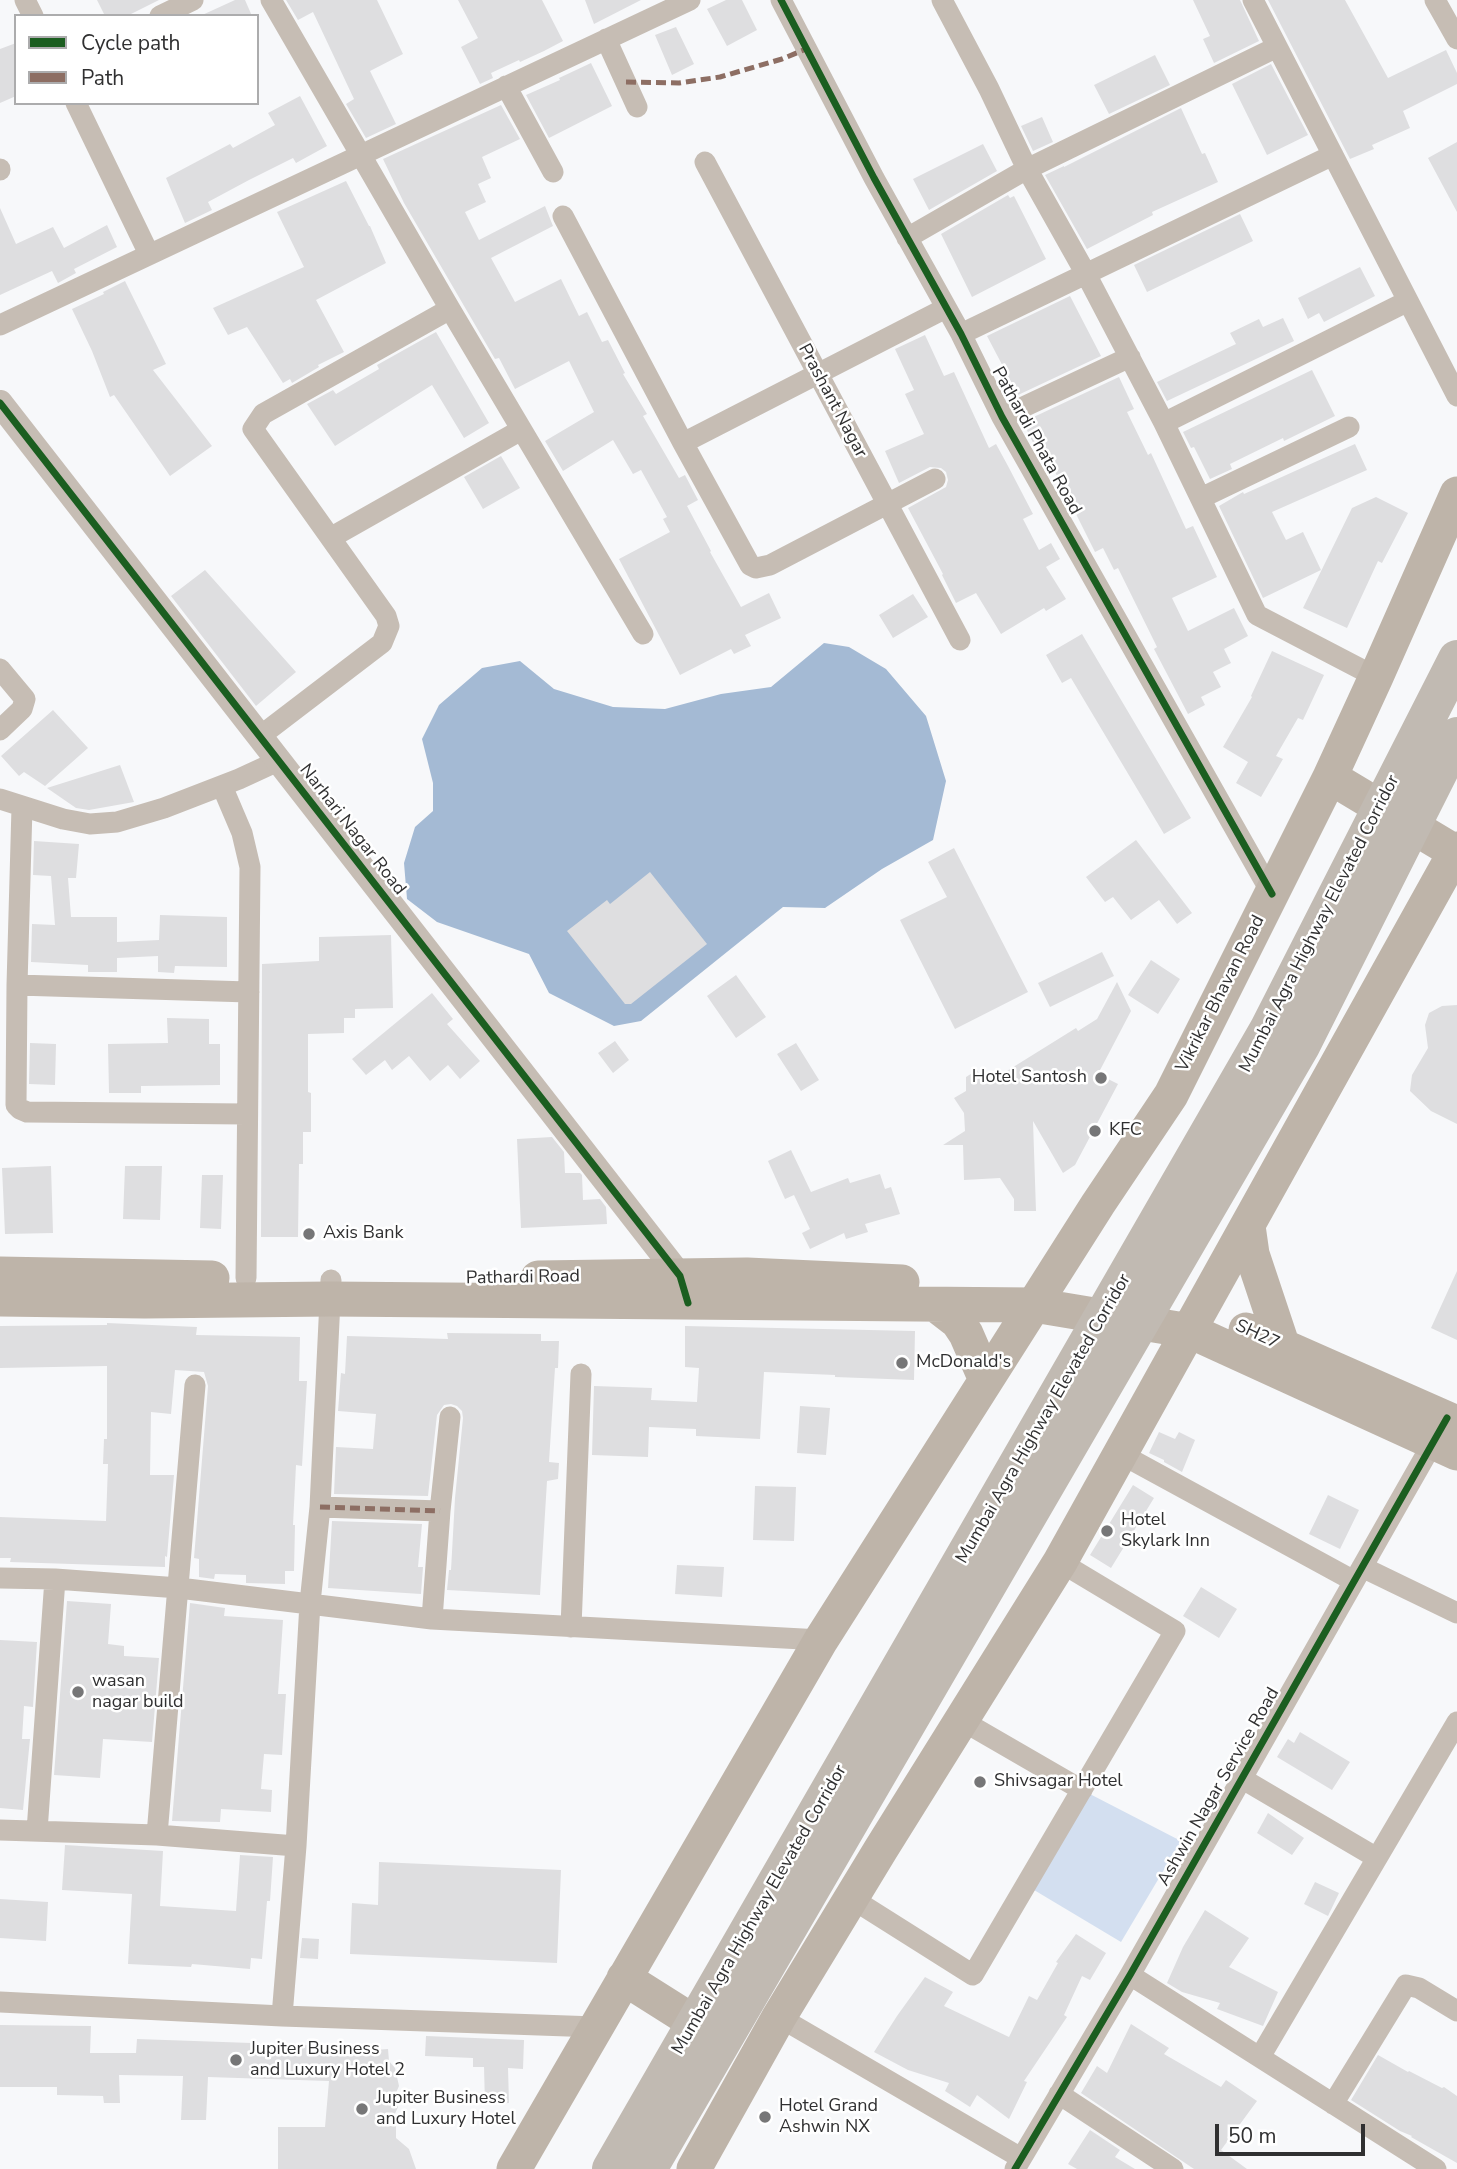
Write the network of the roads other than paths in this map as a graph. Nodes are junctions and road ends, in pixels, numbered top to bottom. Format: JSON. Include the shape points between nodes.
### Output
{"nodes":[{"id":1,"x":194,"y":0,"type":"edge"},
{"id":2,"x":271,"y":0,"type":"edge"},
{"id":3,"x":690,"y":0,"type":"edge"},
{"id":4,"x":780,"y":0,"type":"edge"},
{"id":5,"x":942,"y":0,"type":"edge"},
{"id":6,"x":1253,"y":0,"type":"edge"},
{"id":7,"x":1435,"y":0,"type":"edge"},
{"id":8,"x":164,"y":14,"type":"edge"},
{"id":9,"x":606,"y":39,"type":"junction"},
{"id":10,"x":1457,"y":39,"type":"edge"},
{"id":11,"x":1277,"y":47,"type":"junction"},
{"id":12,"x":506,"y":86,"type":"junction"},
{"id":13,"x":77,"y":105,"type":"edge"},
{"id":14,"x":637,"y":107,"type":"dead end"},
{"id":15,"x":360,"y":155,"type":"junction"},
{"id":16,"x":1333,"y":155,"type":"junction"},
{"id":17,"x":705,"y":162,"type":"dead end"},
{"id":18,"x":1027,"y":169,"type":"junction"},
{"id":19,"x":553,"y":172,"type":"dead end"},
{"id":20,"x":563,"y":216,"type":"dead end"},
{"id":21,"x":907,"y":238,"type":"junction"},
{"id":22,"x":149,"y":254,"type":"junction"},
{"id":23,"x":1086,"y":274,"type":"junction"},
{"id":24,"x":1408,"y":301,"type":"junction"},
{"id":25,"x":946,"y":308,"type":"junction"},
{"id":26,"x":450,"y":309,"type":"junction"},
{"id":27,"x":0,"y":325,"type":"edge"},
{"id":28,"x":961,"y":334,"type":"junction"},
{"id":29,"x":1130,"y":357,"type":"junction"},
{"id":30,"x":818,"y":373,"type":"junction"},
{"id":31,"x":1457,"y":396,"type":"edge"},
{"id":32,"x":0,"y":403,"type":"edge"},
{"id":33,"x":1002,"y":416,"type":"junction"},
{"id":34,"x":1164,"y":423,"type":"junction"},
{"id":35,"x":1349,"y":427,"type":"dead end"},
{"id":36,"x":522,"y":430,"type":"junction"},
{"id":37,"x":682,"y":443,"type":"junction"},
{"id":38,"x":935,"y":479,"type":"dead end"},
{"id":39,"x":1457,"y":494,"type":"edge"},
{"id":40,"x":1201,"y":498,"type":"junction"},
{"id":41,"x":888,"y":505,"type":"junction"},
{"id":42,"x":332,"y":537,"type":"junction"},
{"id":43,"x":643,"y":634,"type":"dead end"},
{"id":44,"x":960,"y":640,"type":"dead end"},
{"id":45,"x":1457,"y":659,"type":"edge"},
{"id":46,"x":0,"y":669,"type":"edge"},
{"id":47,"x":1376,"y":677,"type":"junction"},
{"id":48,"x":0,"y":730,"type":"edge"},
{"id":49,"x":1457,"y":736,"type":"edge"},
{"id":50,"x":259,"y":737,"type":"junction"},
{"id":51,"x":278,"y":761,"type":"junction"},
{"id":52,"x":1329,"y":777,"type":"junction"},
{"id":53,"x":222,"y":786,"type":"junction"},
{"id":54,"x":0,"y":799,"type":"edge"},
{"id":55,"x":22,"y":807,"type":"junction"},
{"id":56,"x":1456,"y":850,"type":"edge"},
{"id":57,"x":1272,"y":894,"type":"junction"},
{"id":58,"x":17,"y":985,"type":"junction"},
{"id":59,"x":249,"y":992,"type":"junction"},
{"id":60,"x":246,"y":1114,"type":"junction"},
{"id":61,"x":1248,"y":1226,"type":"junction"},
{"id":62,"x":0,"y":1274,"type":"edge"},
{"id":63,"x":246,"y":1278,"type":"junction"},
{"id":64,"x":331,"y":1290,"type":"junction"},
{"id":65,"x":684,"y":1290,"type":"junction"},
{"id":66,"x":1040,"y":1297,"type":"junction"},
{"id":67,"x":0,"y":1299,"type":"edge"},
{"id":68,"x":936,"y":1305,"type":"junction"},
{"id":69,"x":1196,"y":1320,"type":"junction"},
{"id":70,"x":1283,"y":1347,"type":"junction"},
{"id":71,"x":581,"y":1374,"type":"dead end"},
{"id":72,"x":986,"y":1380,"type":"junction"},
{"id":73,"x":195,"y":1385,"type":"dead end"},
{"id":74,"x":450,"y":1417,"type":"dead end"},
{"id":75,"x":1448,"y":1434,"type":"edge"},
{"id":76,"x":1121,"y":1454,"type":"junction"},
{"id":77,"x":320,"y":1507,"type":"junction"},
{"id":78,"x":440,"y":1511,"type":"junction"},
{"id":79,"x":1060,"y":1562,"type":"junction"},
{"id":80,"x":1358,"y":1574,"type":"junction"},
{"id":81,"x":0,"y":1578,"type":"edge"},
{"id":82,"x":55,"y":1579,"type":"junction"},
{"id":83,"x":179,"y":1588,"type":"junction"},
{"id":84,"x":310,"y":1604,"type":"junction"},
{"id":85,"x":1457,"y":1613,"type":"edge"},
{"id":86,"x":432,"y":1619,"type":"junction"},
{"id":87,"x":571,"y":1627,"type":"junction"},
{"id":88,"x":821,"y":1640,"type":"junction"},
{"id":89,"x":961,"y":1720,"type":"junction"},
{"id":90,"x":1457,"y":1722,"type":"edge"},
{"id":91,"x":1241,"y":1778,"type":"junction"},
{"id":92,"x":1082,"y":1790,"type":"junction"},
{"id":93,"x":0,"y":1830,"type":"edge"},
{"id":94,"x":37,"y":1831,"type":"junction"},
{"id":95,"x":156,"y":1835,"type":"junction"},
{"id":96,"x":296,"y":1846,"type":"junction"},
{"id":97,"x":1377,"y":1858,"type":"junction"},
{"id":98,"x":851,"y":1898,"type":"junction"},
{"id":99,"x":1130,"y":1975,"type":"junction"},
{"id":100,"x":624,"y":1978,"type":"junction"},
{"id":101,"x":0,"y":2002,"type":"edge"},
{"id":102,"x":1457,"y":2011,"type":"edge"},
{"id":103,"x":282,"y":2016,"type":"junction"},
{"id":104,"x":779,"y":2017,"type":"junction"},
{"id":105,"x":596,"y":2027,"type":"junction"},
{"id":106,"x":1260,"y":2057,"type":"junction"},
{"id":107,"x":755,"y":2061,"type":"junction"},
{"id":108,"x":1059,"y":2094,"type":"junction"},
{"id":109,"x":1333,"y":2104,"type":"junction"},
{"id":110,"x":1018,"y":2164,"type":"edge"},
{"id":111,"x":625,"y":2167,"type":"edge"},
{"id":112,"x":514,"y":2169,"type":"edge"},
{"id":113,"x":694,"y":2169,"type":"edge"},
{"id":114,"x":1173,"y":2169,"type":"edge"},
{"id":115,"x":1436,"y":2169,"type":"edge"}],
"edges":[{"from":1,"to":8,"type":"street"},
{"from":2,"to":15,"type":"street"},
{"from":3,"to":9,"type":"street"},
{"from":4,"to":21,"type":"street","name":"Pathardi Phata Road"},
{"from":5,"to":18,"type":"street"},
{"from":6,"to":11,"type":"street"},
{"from":7,"to":10,"type":"street"},
{"from":9,"to":12,"type":"street"},
{"from":9,"to":14,"type":"street"},
{"from":11,"to":16,"type":"street"},
{"from":11,"to":18,"type":"street"},
{"from":12,"to":15,"type":"street"},
{"from":12,"to":19,"type":"street"},
{"from":13,"to":22,"type":"street"},
{"from":15,"to":22,"type":"street"},
{"from":15,"to":26,"type":"street"},
{"from":16,"to":23,"type":"street"},
{"from":16,"to":24,"type":"street"},
{"from":17,"to":30,"type":"street","name":"Prashant Nagar"},
{"from":18,"to":21,"type":"street"},
{"from":18,"to":23,"type":"street"},
{"from":20,"to":37,"type":"street"},
{"from":21,"to":25,"type":"street","name":"Pathardi Phata Road"},
{"from":22,"to":27,"type":"street"},
{"from":23,"to":28,"type":"street"},
{"from":23,"to":29,"type":"street"},
{"from":24,"to":31,"type":"street"},
{"from":24,"to":34,"type":"street"},
{"from":25,"to":28,"type":"street","name":"Pathardi Phata Road"},
{"from":25,"to":30,"type":"street"},
{"from":26,"to":36,"type":"street"},
{"from":26,"to":42,"type":"street","via":[[263,414],[253,429]]},
{"from":28,"to":33,"type":"street","name":"Pathardi Phata Road"},
{"from":29,"to":33,"type":"street"},
{"from":29,"to":34,"type":"street"},
{"from":30,"to":37,"type":"street"},
{"from":30,"to":41,"type":"street","name":"Prashant Nagar"},
{"from":32,"to":50,"type":"street","name":"Narhari Nagar Road"},
{"from":33,"to":57,"type":"street","name":"Pathardi Phata Road"},
{"from":34,"to":40,"type":"street"},
{"from":35,"to":40,"type":"street"},
{"from":36,"to":42,"type":"street"},
{"from":36,"to":43,"type":"street"},
{"from":37,"to":41,"type":"street","via":[[750,565],[756,568]]},
{"from":38,"to":41,"type":"street"},
{"from":39,"to":47,"type":"main road","name":"Vikrikar Bhavan Road"},
{"from":40,"to":47,"type":"street","via":[[1257,615]]},
{"from":41,"to":44,"type":"street","name":"Prashant Nagar"},
{"from":42,"to":50,"type":"street","via":[[386,616],[387,635]]},
{"from":45,"to":111,"type":"highway","name":"Mumbai Agra Highway Elevated Corridor","via":[[1268,1030]]},
{"from":46,"to":48,"type":"street","via":[[24,699],[22,709]]},
{"from":47,"to":52,"type":"main road","name":"Vikrikar Bhavan Road"},
{"from":49,"to":111,"type":"highway","name":"Mumbai Agra Highway Elevated Corridor","via":[[1301,1046]]},
{"from":50,"to":51,"type":"street","name":"Narhari Nagar Road"},
{"from":51,"to":53,"type":"street"},
{"from":51,"to":65,"type":"street","name":"Narhari Nagar Road"},
{"from":52,"to":56,"type":"main road"},
{"from":52,"to":57,"type":"main road","name":"Vikrikar Bhavan Road"},
{"from":53,"to":55,"type":"street","via":[[117,822],[90,824]]},
{"from":53,"to":59,"type":"street","via":[[242,833],[250,867]]},
{"from":54,"to":55,"type":"street"},
{"from":55,"to":58,"type":"street"},
{"from":56,"to":61,"type":"main road"},
{"from":57,"to":66,"type":"main road","name":"Vikrikar Bhavan Road","via":[[1171,1095]]},
{"from":58,"to":59,"type":"street"},
{"from":58,"to":60,"type":"street","via":[[15,1098],[20,1109]]},
{"from":59,"to":60,"type":"street"},
{"from":60,"to":63,"type":"street"},
{"from":61,"to":69,"type":"main road"},
{"from":61,"to":70,"type":"main road","via":[[1252,1254]]},
{"from":62,"to":63,"type":"main road"},
{"from":63,"to":64,"type":"main road"},
{"from":64,"to":65,"type":"main road"},
{"from":64,"to":67,"type":"main road","via":[[145,1301]]},
{"from":64,"to":77,"type":"street"},
{"from":65,"to":66,"type":"main road","number":"SH27","via":[[747,1275]]},
{"from":65,"to":68,"type":"main road"},
{"from":66,"to":68,"type":"main road"},
{"from":66,"to":69,"type":"main road","name":"SH27","number":"SH27"},
{"from":66,"to":72,"type":"main road","name":"Vikrikar Bhavan Road"},
{"from":68,"to":72,"type":"main road","via":[[966,1334]]},
{"from":69,"to":70,"type":"main road","name":"SH27","number":"SH27"},
{"from":69,"to":75,"type":"main road"},
{"from":69,"to":76,"type":"main road"},
{"from":70,"to":75,"type":"main road","name":"SH27","number":"SH27"},
{"from":71,"to":87,"type":"street"},
{"from":72,"to":88,"type":"main road","name":"Vikrikar Bhavan Road"},
{"from":73,"to":83,"type":"street"},
{"from":74,"to":78,"type":"street"},
{"from":75,"to":80,"type":"street","name":"Ashwin Nagar Service Road"},
{"from":76,"to":79,"type":"main road"},
{"from":76,"to":80,"type":"street"},
{"from":77,"to":78,"type":"street"},
{"from":77,"to":84,"type":"street"},
{"from":78,"to":86,"type":"street"},
{"from":79,"to":89,"type":"main road"},
{"from":79,"to":92,"type":"street","via":[[1175,1631]]},
{"from":80,"to":85,"type":"street"},
{"from":80,"to":91,"type":"street","name":"Ashwin Nagar Service Road"},
{"from":81,"to":82,"type":"street"},
{"from":82,"to":83,"type":"street"},
{"from":82,"to":94,"type":"street"},
{"from":83,"to":84,"type":"street"},
{"from":83,"to":95,"type":"street"},
{"from":84,"to":86,"type":"street"},
{"from":84,"to":96,"type":"street"},
{"from":86,"to":87,"type":"street"},
{"from":87,"to":88,"type":"street"},
{"from":88,"to":100,"type":"main road","name":"Vikrikar Bhavan Road"},
{"from":89,"to":92,"type":"street"},
{"from":89,"to":98,"type":"main road"},
{"from":90,"to":97,"type":"street"},
{"from":91,"to":97,"type":"street"},
{"from":91,"to":99,"type":"street","name":"Ashwin Nagar Service Road"},
{"from":92,"to":98,"type":"street","via":[[973,1975]]},
{"from":93,"to":94,"type":"street"},
{"from":94,"to":95,"type":"street"},
{"from":95,"to":96,"type":"street"},
{"from":96,"to":103,"type":"street"},
{"from":97,"to":106,"type":"street"},
{"from":98,"to":104,"type":"main road"},
{"from":99,"to":106,"type":"street"},
{"from":99,"to":108,"type":"street","name":"Ashwin Nagar Service Road"},
{"from":100,"to":105,"type":"main road","name":"Vikrikar Bhavan Road"},
{"from":100,"to":107,"type":"main road"},
{"from":101,"to":103,"type":"street"},
{"from":102,"to":109,"type":"street","via":[[1406,1985]]},
{"from":103,"to":105,"type":"street"},
{"from":104,"to":107,"type":"main road"},
{"from":104,"to":110,"type":"street"},
{"from":105,"to":112,"type":"main road","name":"Vikrikar Bhavan Road"},
{"from":106,"to":109,"type":"street"},
{"from":107,"to":113,"type":"main road"},
{"from":108,"to":110,"type":"street","name":"Ashwin Nagar Service Road"},
{"from":108,"to":114,"type":"street"},
{"from":109,"to":115,"type":"street"}]}
